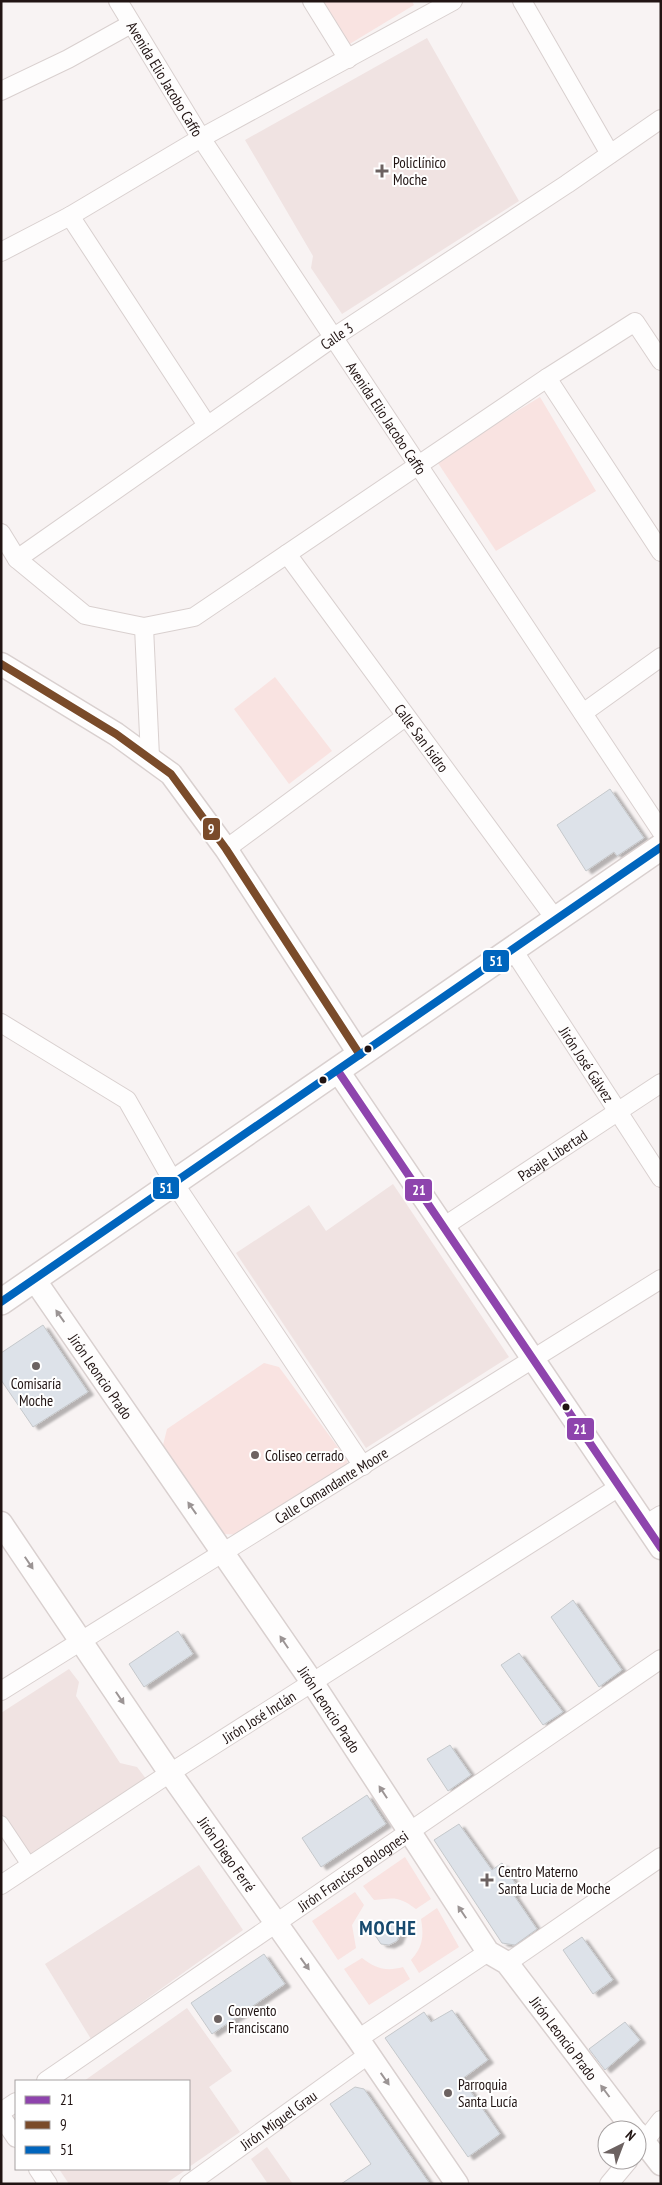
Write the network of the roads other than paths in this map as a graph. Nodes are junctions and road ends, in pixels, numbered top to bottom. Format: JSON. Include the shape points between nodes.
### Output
{"nodes":[{"id":1,"x":118,"y":1,"type":"edge"},
{"id":2,"x":312,"y":1,"type":"edge"},
{"id":3,"x":453,"y":1,"type":"edge"},
{"id":4,"x":522,"y":1,"type":"edge"},
{"id":5,"x":132,"y":24,"type":"junction"},
{"id":6,"x":348,"y":59,"type":"junction"},
{"id":7,"x":1,"y":91,"type":"edge"},
{"id":8,"x":661,"y":119,"type":"edge"},
{"id":9,"x":201,"y":138,"type":"junction"},
{"id":10,"x":610,"y":154,"type":"junction"},
{"id":11,"x":70,"y":216,"type":"junction"},
{"id":12,"x":1,"y":252,"type":"edge"},
{"id":13,"x":334,"y":337,"type":"junction"},
{"id":14,"x":661,"y":361,"type":"edge"},
{"id":15,"x":547,"y":378,"type":"junction"},
{"id":16,"x":207,"y":425,"type":"junction"},
{"id":17,"x":419,"y":466,"type":"junction"},
{"id":18,"x":1,"y":533,"type":"edge"},
{"id":19,"x":661,"y":552,"type":"edge"},
{"id":20,"x":287,"y":554,"type":"junction"},
{"id":21,"x":17,"y":559,"type":"junction"},
{"id":22,"x":144,"y":627,"type":"junction"},
{"id":23,"x":661,"y":657,"type":"edge"},
{"id":24,"x":1,"y":664,"type":"edge"},
{"id":25,"x":583,"y":713,"type":"junction"},
{"id":26,"x":405,"y":717,"type":"junction"},
{"id":27,"x":150,"y":757,"type":"junction"},
{"id":28,"x":661,"y":831,"type":"edge"},
{"id":29,"x":661,"y":847,"type":"edge"},
{"id":30,"x":226,"y":849,"type":"junction"},
{"id":31,"x":556,"y":920,"type":"junction"},
{"id":32,"x":513,"y":950,"type":"junction"},
{"id":33,"x":1,"y":1023,"type":"edge"},
{"id":34,"x":360,"y":1056,"type":"junction"},
{"id":35,"x":338,"y":1071,"type":"junction"},
{"id":36,"x":661,"y":1083,"type":"edge"},
{"id":37,"x":617,"y":1112,"type":"junction"},
{"id":38,"x":661,"y":1178,"type":"edge"},
{"id":39,"x":174,"y":1183,"type":"junction"},
{"id":40,"x":444,"y":1227,"type":"junction"},
{"id":41,"x":34,"y":1279,"type":"junction"},
{"id":42,"x":661,"y":1279,"type":"edge"},
{"id":43,"x":5,"y":1293,"type":"edge"},
{"id":44,"x":533,"y":1359,"type":"junction"},
{"id":45,"x":363,"y":1466,"type":"junction"},
{"id":46,"x":619,"y":1487,"type":"junction"},
{"id":47,"x":653,"y":1520,"type":"edge"},
{"id":48,"x":1,"y":1523,"type":"edge"},
{"id":49,"x":661,"y":1548,"type":"edge"},
{"id":50,"x":223,"y":1553,"type":"junction"},
{"id":51,"x":81,"y":1641,"type":"junction"},
{"id":52,"x":661,"y":1659,"type":"edge"},
{"id":53,"x":312,"y":1682,"type":"junction"},
{"id":54,"x":1,"y":1691,"type":"edge"},
{"id":55,"x":170,"y":1773,"type":"junction"},
{"id":56,"x":1,"y":1823,"type":"edge"},
{"id":57,"x":410,"y":1833,"type":"junction"},
{"id":58,"x":661,"y":1856,"type":"edge"},
{"id":59,"x":29,"y":1865,"type":"junction"},
{"id":60,"x":1,"y":1885,"type":"edge"},
{"id":61,"x":276,"y":1924,"type":"junction"},
{"id":62,"x":498,"y":1958,"type":"junction"},
{"id":63,"x":363,"y":2047,"type":"junction"},
{"id":64,"x":47,"y":2080,"type":"edge"},
{"id":65,"x":15,"y":2103,"type":"edge"},
{"id":66,"x":1,"y":2112,"type":"edge"},
{"id":67,"x":1,"y":2116,"type":"edge"},
{"id":68,"x":623,"y":2120,"type":"edge"},
{"id":69,"x":661,"y":2120,"type":"edge"},
{"id":70,"x":647,"y":2132,"type":"edge"},
{"id":71,"x":15,"y":2137,"type":"edge"},
{"id":72,"x":647,"y":2149,"type":"edge"},
{"id":73,"x":661,"y":2164,"type":"edge"},
{"id":74,"x":39,"y":2170,"type":"edge"},
{"id":75,"x":621,"y":2170,"type":"edge"},
{"id":76,"x":48,"y":2184,"type":"edge"},
{"id":77,"x":188,"y":2184,"type":"edge"},
{"id":78,"x":457,"y":2184,"type":"edge"},
{"id":79,"x":609,"y":2184,"type":"edge"}],
"edges":[{"from":1,"to":5,"type":"street","name":"Avenida Elio Jacobo Caffo"},
{"from":2,"to":6,"type":"street"},
{"from":3,"to":6,"type":"street"},
{"from":4,"to":10,"type":"street"},
{"from":5,"to":7,"type":"street"},
{"from":5,"to":9,"type":"street","name":"Avenida Elio Jacobo Caffo"},
{"from":6,"to":9,"type":"street"},
{"from":8,"to":10,"type":"street","name":"Calle 3"},
{"from":9,"to":11,"type":"street"},
{"from":9,"to":13,"type":"street","name":"Avenida Elio Jacobo Caffo"},
{"from":10,"to":13,"type":"street","name":"Calle 3"},
{"from":11,"to":12,"type":"street"},
{"from":11,"to":16,"type":"street"},
{"from":13,"to":16,"type":"street","name":"Calle 3"},
{"from":13,"to":17,"type":"street","name":"Avenida Elio Jacobo Caffo"},
{"from":14,"to":15,"type":"street","via":[[635,322]]},
{"from":15,"to":17,"type":"street"},
{"from":15,"to":19,"type":"street"},
{"from":16,"to":21,"type":"street","name":"Calle 3"},
{"from":17,"to":20,"type":"street"},
{"from":17,"to":25,"type":"street","name":"Avenida Elio Jacobo Caffo"},
{"from":18,"to":21,"type":"street"},
{"from":20,"to":22,"type":"street","via":[[194,617]]},
{"from":20,"to":26,"type":"street","name":"Calle San Isidro"},
{"from":21,"to":22,"type":"street","via":[[85,615]]},
{"from":22,"to":27,"type":"street"},
{"from":23,"to":25,"type":"street"},
{"from":24,"to":27,"type":"street"},
{"from":25,"to":28,"type":"street","name":"Avenida Elio Jacobo Caffo"},
{"from":26,"to":30,"type":"street"},
{"from":26,"to":31,"type":"street","name":"Calle San Isidro"},
{"from":27,"to":30,"type":"street","via":[[171,774]]},
{"from":29,"to":31,"type":"main road"},
{"from":30,"to":34,"type":"street"},
{"from":31,"to":32,"type":"main road"},
{"from":32,"to":34,"type":"main road"},
{"from":32,"to":37,"type":"street","name":"Jirón José Gálvez"},
{"from":33,"to":39,"type":"street","via":[[127,1100]]},
{"from":34,"to":35,"type":"main road"},
{"from":35,"to":39,"type":"main road"},
{"from":35,"to":40,"type":"street"},
{"from":36,"to":37,"type":"street","name":"Pasaje Libertad"},
{"from":37,"to":38,"type":"street","name":"Jirón José Gálvez"},
{"from":37,"to":40,"type":"street","name":"Pasaje Libertad"},
{"from":39,"to":41,"type":"main road"},
{"from":39,"to":45,"type":"street"},
{"from":40,"to":44,"type":"street"},
{"from":41,"to":43,"type":"main road"},
{"from":50,"to":41,"type":"street","name":"Jirón Leoncio Prado","one_way":true},
{"from":42,"to":44,"type":"street","name":"Calle Comandante Moore"},
{"from":44,"to":45,"type":"street","name":"Calle Comandante Moore"},
{"from":44,"to":46,"type":"street"},
{"from":45,"to":50,"type":"street","name":"Calle Comandante Moore"},
{"from":46,"to":47,"type":"street"},
{"from":46,"to":53,"type":"street","name":"Jirón José Inclán"},
{"from":47,"to":49,"type":"street"},
{"from":48,"to":51,"type":"street","name":"Jirón Diego Ferré","one_way":true},
{"from":50,"to":51,"type":"street","name":"Calle Comandante Moore"},
{"from":53,"to":50,"type":"street","name":"Jirón Leoncio Prado","one_way":true},
{"from":51,"to":54,"type":"street","name":"Calle Comandante Moore"},
{"from":51,"to":55,"type":"street","name":"Jirón Diego Ferré","one_way":true},
{"from":52,"to":57,"type":"street","name":"Jirón Francisco Bolognesi"},
{"from":53,"to":55,"type":"street","name":"Jirón José Inclán"},
{"from":57,"to":53,"type":"street","name":"Jirón Leoncio Prado","one_way":true},
{"from":55,"to":59,"type":"street","name":"Jirón José Inclán"},
{"from":55,"to":61,"type":"street","name":"Jirón Diego Ferré"},
{"from":56,"to":59,"type":"street"},
{"from":57,"to":61,"type":"street","name":"Jirón Francisco Bolognesi"},
{"from":62,"to":57,"type":"street","name":"Jirón Leoncio Prado","one_way":true},
{"from":58,"to":62,"type":"street","name":"Jirón Miguel Grau"},
{"from":59,"to":60,"type":"street","name":"Jirón José Inclán"},
{"from":61,"to":63,"type":"street","name":"Jirón Diego Ferré","one_way":true},
{"from":61,"to":64,"type":"street","name":"Jirón Francisco Bolognesi"},
{"from":62,"to":63,"type":"street","name":"Jirón Miguel Grau"},
{"from":68,"to":62,"type":"street","name":"Jirón Leoncio Prado","one_way":true},
{"from":63,"to":77,"type":"street","name":"Jirón Miguel Grau"},
{"from":63,"to":78,"type":"street","name":"Jirón Diego Ferré","one_way":true},
{"from":65,"to":66,"type":"street"},
{"from":67,"to":71,"type":"street"},
{"from":69,"to":70,"type":"street"},
{"from":72,"to":73,"type":"street","name":"Jirón Leoncio Prado"},
{"from":74,"to":76,"type":"street"},
{"from":75,"to":79,"type":"street"}]}
